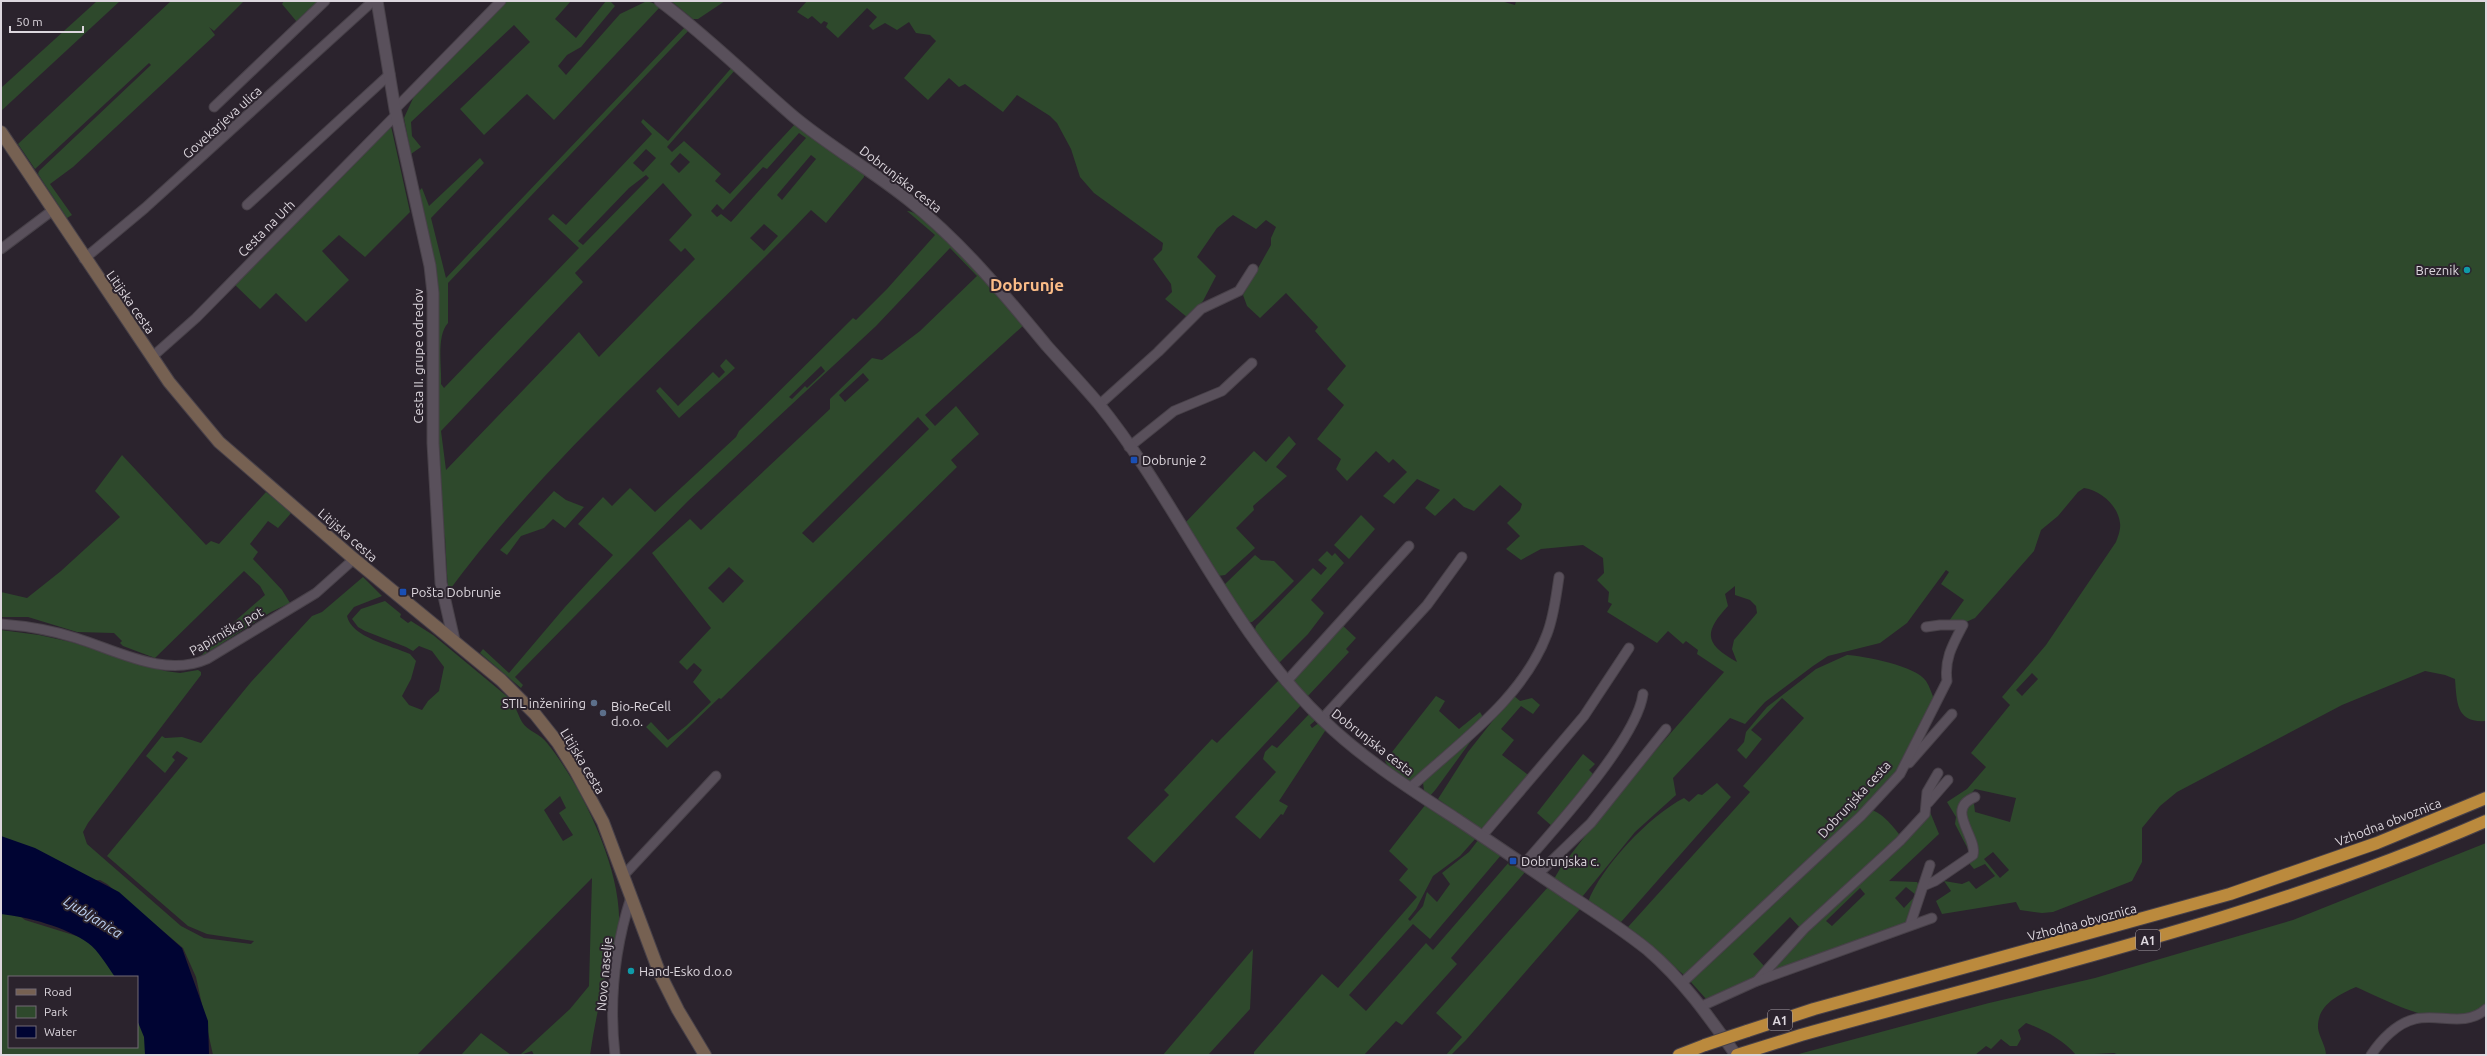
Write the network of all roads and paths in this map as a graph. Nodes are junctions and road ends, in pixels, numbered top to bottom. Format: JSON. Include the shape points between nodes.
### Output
{"nodes":[{"id":1,"x":325,"y":1,"type":"edge"},
{"id":2,"x":373,"y":1,"type":"edge"},
{"id":3,"x":377,"y":1,"type":"edge"},
{"id":4,"x":501,"y":1,"type":"edge"},
{"id":5,"x":660,"y":1,"type":"edge"},
{"id":6,"x":390,"y":74,"type":"junction"},
{"id":7,"x":214,"y":107,"type":"dead end"},
{"id":8,"x":395,"y":112,"type":"junction"},
{"id":9,"x":1,"y":132,"type":"edge"},
{"id":10,"x":247,"y":206,"type":"dead end"},
{"id":11,"x":53,"y":210,"type":"junction"},
{"id":12,"x":1,"y":249,"type":"edge"},
{"id":13,"x":84,"y":259,"type":"junction"},
{"id":14,"x":1253,"y":269,"type":"dead end"},
{"id":15,"x":152,"y":357,"type":"junction"},
{"id":16,"x":1252,"y":363,"type":"dead end"},
{"id":17,"x":1099,"y":405,"type":"junction"},
{"id":18,"x":1129,"y":447,"type":"junction"},
{"id":19,"x":1409,"y":546,"type":"dead end"},
{"id":20,"x":1462,"y":557,"type":"dead end"},
{"id":21,"x":354,"y":559,"type":"junction"},
{"id":22,"x":1559,"y":577,"type":"dead end"},
{"id":23,"x":1,"y":624,"type":"edge"},
{"id":24,"x":1926,"y":627,"type":"dead end"},
{"id":25,"x":454,"y":640,"type":"junction"},
{"id":26,"x":1629,"y":648,"type":"dead end"},
{"id":27,"x":1286,"y":682,"type":"junction"},
{"id":28,"x":1643,"y":694,"type":"dead end"},
{"id":29,"x":1952,"y":714,"type":"dead end"},
{"id":30,"x":1322,"y":719,"type":"junction"},
{"id":31,"x":1666,"y":729,"type":"dead end"},
{"id":32,"x":1938,"y":773,"type":"dead end"},
{"id":33,"x":1900,"y":774,"type":"junction"},
{"id":34,"x":716,"y":776,"type":"dead end"},
{"id":35,"x":1948,"y":780,"type":"dead end"},
{"id":36,"x":1410,"y":788,"type":"junction"},
{"id":37,"x":1975,"y":797,"type":"dead end"},
{"id":38,"x":2486,"y":798,"type":"edge"},
{"id":39,"x":1928,"y":803,"type":"junction"},
{"id":40,"x":2486,"y":821,"type":"edge"},
{"id":41,"x":1482,"y":836,"type":"junction"},
{"id":42,"x":1524,"y":864,"type":"junction"},
{"id":43,"x":1930,"y":865,"type":"dead end"},
{"id":44,"x":1538,"y":874,"type":"junction"},
{"id":45,"x":623,"y":876,"type":"junction"},
{"id":46,"x":1923,"y":886,"type":"junction"},
{"id":47,"x":631,"y":897,"type":"junction"},
{"id":48,"x":1932,"y":918,"type":"dead end"},
{"id":49,"x":1910,"y":925,"type":"junction"},
{"id":50,"x":1758,"y":981,"type":"junction"},
{"id":51,"x":1682,"y":983,"type":"junction"},
{"id":52,"x":1702,"y":1006,"type":"junction"},
{"id":53,"x":2486,"y":1009,"type":"edge"},
{"id":54,"x":615,"y":1055,"type":"edge"},
{"id":55,"x":705,"y":1055,"type":"edge"},
{"id":56,"x":1679,"y":1055,"type":"edge"},
{"id":57,"x":1736,"y":1055,"type":"edge"},
{"id":58,"x":2371,"y":1055,"type":"edge"}],
"edges":[{"from":1,"to":7,"type":"street"},
{"from":2,"to":13,"type":"street","name":"Govekarjeva ulica","via":[[145,208]]},
{"from":3,"to":6,"type":"street","name":"Cesta II. grupe odredov"},
{"from":4,"to":8,"type":"street","name":"Cesta na Urh"},
{"from":5,"to":17,"type":"street","name":"Dobrunjska cesta","via":[[807,127],[891,186],[964,248]]},
{"from":6,"to":8,"type":"street","name":"Cesta II. grupe odredov"},
{"from":6,"to":10,"type":"street"},
{"from":8,"to":15,"type":"street","name":"Cesta na Urh","via":[[196,318]]},
{"from":8,"to":25,"type":"street","name":"Cesta II. grupe odredov","via":[[430,266],[433,293],[433,443],[440,575],[442,596]]},
{"from":9,"to":11,"type":"main road","name":"Litijska cesta"},
{"from":11,"to":12,"type":"street"},
{"from":11,"to":13,"type":"main road","name":"Litijska cesta"},
{"from":13,"to":15,"type":"main road","name":"Litijska cesta"},
{"from":14,"to":17,"type":"street","via":[[1240,291],[1201,309]]},
{"from":15,"to":21,"type":"main road","name":"Litijska cesta","via":[[169,382],[220,442]]},
{"from":16,"to":18,"type":"street","via":[[1222,391],[1174,412]]},
{"from":17,"to":18,"type":"street","name":"Dobrunjska cesta"},
{"from":18,"to":27,"type":"street","name":"Dobrunjska cesta","via":[[1147,471],[1217,586]]},
{"from":19,"to":27,"type":"street"},
{"from":20,"to":30,"type":"street","via":[[1426,605]]},
{"from":21,"to":23,"type":"street","name":"Papirniška pot","via":[[316,593],[192,666],[162,666],[36,627]]},
{"from":21,"to":25,"type":"main road","name":"Litijska cesta"},
{"from":22,"to":36,"type":"street","via":[[1550,625],[1528,671],[1490,717]]},
{"from":24,"to":33,"type":"street","name":"Dobrunjska cesta","via":[[1963,625],[1945,666],[1947,681]]},
{"from":25,"to":45,"type":"main road","name":"Litijska cesta","via":[[519,697],[558,743],[602,822]]},
{"from":26,"to":41,"type":"street","via":[[1584,716]]},
{"from":27,"to":30,"type":"street","name":"Dobrunjska cesta"},
{"from":28,"to":42,"type":"street","via":[[1636,720],[1620,744],[1578,800]]},
{"from":29,"to":33,"type":"street"},
{"from":30,"to":36,"type":"street","name":"Dobrunjska cesta","via":[[1343,739]]},
{"from":31,"to":44,"type":"street","via":[[1592,823]]},
{"from":32,"to":39,"type":"street","via":[[1927,792]]},
{"from":33,"to":51,"type":"street","name":"Dobrunjska cesta","via":[[1861,816]]},
{"from":34,"to":45,"type":"street"},
{"from":35,"to":39,"type":"street"},
{"from":36,"to":41,"type":"street","name":"Dobrunjska cesta"},
{"from":37,"to":46,"type":"street","via":[[1964,805],[1962,816],[1974,849],[1972,856]]},
{"from":38,"to":56,"type":"highway","name":"Vzhodna obvoznica","number":"A1","bridge":true,"via":[[2377,843],[2230,894],[1814,1009]]},
{"from":39,"to":50,"type":"street","via":[[1925,814],[1905,836],[1804,929]]},
{"from":40,"to":57,"type":"highway","number":"A1","via":[[2357,873],[2224,917]]},
{"from":41,"to":42,"type":"street","name":"Dobrunjska cesta"},
{"from":42,"to":44,"type":"street","name":"Dobrunjska cesta"},
{"from":43,"to":46,"type":"street"},
{"from":44,"to":51,"type":"street","name":"Dobrunjska cesta","via":[[1648,950]]},
{"from":45,"to":47,"type":"main road","name":"Litijska cesta"},
{"from":46,"to":49,"type":"street"},
{"from":47,"to":54,"type":"street","name":"Novo naselje","via":[[618,945],[613,1015]]},
{"from":47,"to":55,"type":"main road","name":"Litijska cesta","via":[[668,991]]},
{"from":48,"to":49,"type":"street"},
{"from":49,"to":50,"type":"street"},
{"from":50,"to":52,"type":"street"},
{"from":51,"to":52,"type":"street","name":"Dobrunjska cesta"},
{"from":52,"to":57,"type":"street","name":"Dobrunjska cesta"},
{"from":53,"to":58,"type":"street","via":[[2457,1020],[2416,1018],[2402,1023]]}]}
